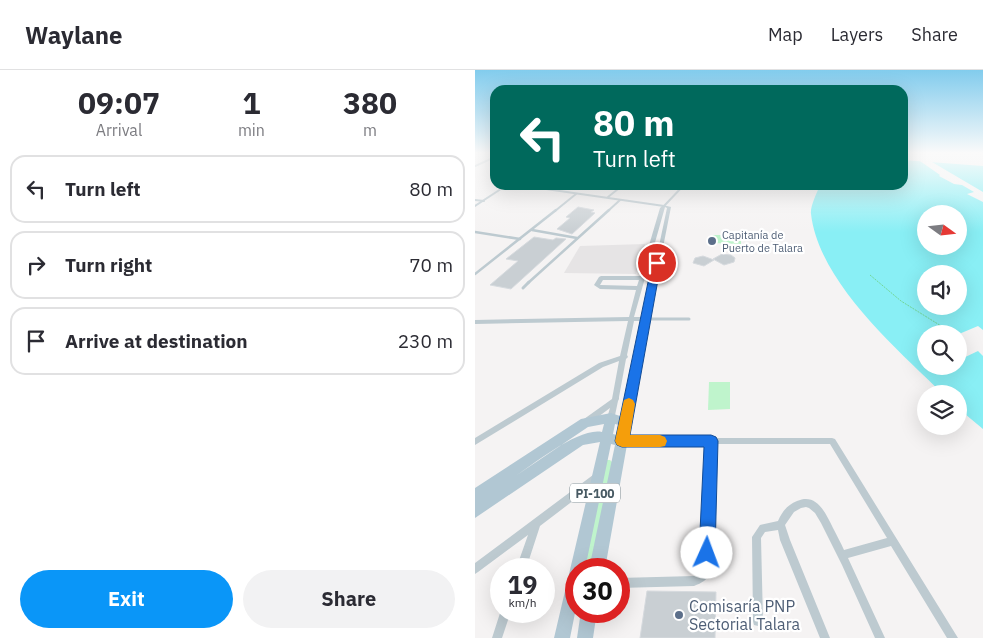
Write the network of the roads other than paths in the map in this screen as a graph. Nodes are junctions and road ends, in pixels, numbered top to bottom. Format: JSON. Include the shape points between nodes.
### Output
{"nodes":[{"id":1,"x":500,"y":190,"type":"edge"},
{"id":2,"x":555,"y":190,"type":"edge"},
{"id":3,"x":617,"y":190,"type":"edge"},
{"id":4,"x":679,"y":190,"type":"edge"},
{"id":5,"x":577,"y":193,"type":"junction"},
{"id":6,"x":608,"y":197,"type":"junction"},
{"id":7,"x":475,"y":200,"type":"edge"},
{"id":8,"x":621,"y":200,"type":"junction"},
{"id":9,"x":483,"y":201,"type":"junction"},
{"id":10,"x":475,"y":206,"type":"edge"},
{"id":11,"x":666,"y":207,"type":"junction"},
{"id":12,"x":531,"y":230,"type":"junction"},
{"id":13,"x":476,"y":232,"type":"edge"},
{"id":14,"x":578,"y":238,"type":"junction"},
{"id":15,"x":520,"y":239,"type":"junction"},
{"id":16,"x":475,"y":274,"type":"edge"},
{"id":17,"x":643,"y":278,"type":"junction"},
{"id":18,"x":523,"y":288,"type":"dead end"},
{"id":19,"x":640,"y":288,"type":"junction"},
{"id":20,"x":645,"y":318,"type":"junction"},
{"id":21,"x":689,"y":319,"type":"dead end"},
{"id":22,"x":632,"y":320,"type":"junction"},
{"id":23,"x":475,"y":322,"type":"edge"},
{"id":24,"x":625,"y":357,"type":"junction"},
{"id":25,"x":616,"y":399,"type":"junction"},
{"id":26,"x":611,"y":418,"type":"junction"},
{"id":27,"x":585,"y":422,"type":"junction"},
{"id":28,"x":625,"y":422,"type":"junction"},
{"id":29,"x":607,"y":438,"type":"junction"},
{"id":30,"x":622,"y":441,"type":"junction"},
{"id":31,"x":711,"y":441,"type":"junction"},
{"id":32,"x":475,"y":442,"type":"edge"},
{"id":33,"x":599,"y":476,"type":"junction"},
{"id":34,"x":475,"y":496,"type":"edge"},
{"id":35,"x":475,"y":512,"type":"edge"},
{"id":36,"x":536,"y":523,"type":"junction"},
{"id":37,"x":781,"y":525,"type":"junction"},
{"id":38,"x":892,"y":541,"type":"junction"},
{"id":39,"x":842,"y":555,"type":"junction"},
{"id":40,"x":525,"y":558,"type":"edge"},
{"id":41,"x":579,"y":558,"type":"edge"},
{"id":42,"x":599,"y":558,"type":"edge"},
{"id":43,"x":475,"y":569,"type":"edge"},
{"id":44,"x":630,"y":583,"type":"edge"},
{"id":45,"x":758,"y":621,"type":"dead end"},
{"id":46,"x":502,"y":623,"type":"edge"},
{"id":47,"x":565,"y":623,"type":"edge"},
{"id":48,"x":587,"y":623,"type":"edge"},
{"id":49,"x":497,"y":638,"type":"edge"},
{"id":50,"x":562,"y":638,"type":"edge"},
{"id":51,"x":585,"y":638,"type":"edge"},
{"id":52,"x":825,"y":638,"type":"edge"},
{"id":53,"x":880,"y":638,"type":"edge"},
{"id":54,"x":953,"y":638,"type":"edge"}],
"edges":[{"from":1,"to":9,"type":"lane"},
{"from":2,"to":5,"type":"lane"},
{"from":3,"to":6,"type":"lane"},
{"from":4,"to":11,"type":"lane"},
{"from":5,"to":6,"type":"lane"},
{"from":5,"to":12,"type":"lane"},
{"from":6,"to":8,"type":"lane"},
{"from":7,"to":9,"type":"lane"},
{"from":8,"to":11,"type":"lane"},
{"from":8,"to":14,"type":"lane"},
{"from":9,"to":10,"type":"lane"},
{"from":11,"to":17,"type":"street"},
{"from":11,"to":20,"type":"street"},
{"from":12,"to":14,"type":"lane"},
{"from":12,"to":15,"type":"lane"},
{"from":13,"to":15,"type":"lane"},
{"from":14,"to":18,"type":"lane"},
{"from":15,"to":16,"type":"lane"},
{"from":17,"to":19,"type":"street"},
{"from":17,"to":19,"type":"street","via":[[601,278],[597,286]]},
{"from":19,"to":22,"type":"street"},
{"from":20,"to":21,"type":"lane"},
{"from":20,"to":22,"type":"street"},
{"from":20,"to":28,"type":"street"},
{"from":22,"to":23,"type":"street"},
{"from":22,"to":24,"type":"street"},
{"from":24,"to":25,"type":"street"},
{"from":24,"to":32,"type":"street","via":[[601,365]]},
{"from":25,"to":26,"type":"street"},
{"from":25,"to":27,"type":"street"},
{"from":26,"to":27,"type":"main road"},
{"from":26,"to":28,"type":"main road"},
{"from":26,"to":29,"type":"main road","number":"PI-100"},
{"from":27,"to":34,"type":"main road"},
{"from":28,"to":30,"type":"main road","number":"PI-100"},
{"from":29,"to":30,"type":"main road"},
{"from":29,"to":33,"type":"main road","number":"PI-100"},
{"from":29,"to":35,"type":"main road","via":[[597,436],[580,440]]},
{"from":30,"to":31,"type":"street"},
{"from":30,"to":42,"type":"main road","number":"PI-100"},
{"from":31,"to":38,"type":"street","via":[[832,441]]},
{"from":31,"to":44,"type":"street","via":[[706,572],[694,581]]},
{"from":33,"to":36,"type":"street"},
{"from":33,"to":41,"type":"main road","number":"PI-100"},
{"from":36,"to":40,"type":"street"},
{"from":36,"to":43,"type":"street"},
{"from":37,"to":39,"type":"street","via":[[792,506],[811,505],[819,510]]},
{"from":37,"to":45,"type":"street","via":[[763,528],[755,541]]},
{"from":37,"to":52,"type":"street"},
{"from":38,"to":39,"type":"street"},
{"from":38,"to":54,"type":"street"},
{"from":39,"to":53,"type":"street"},
{"from":46,"to":49,"type":"street"},
{"from":47,"to":50,"type":"main road","number":"PI-100"},
{"from":48,"to":51,"type":"main road"}]}
